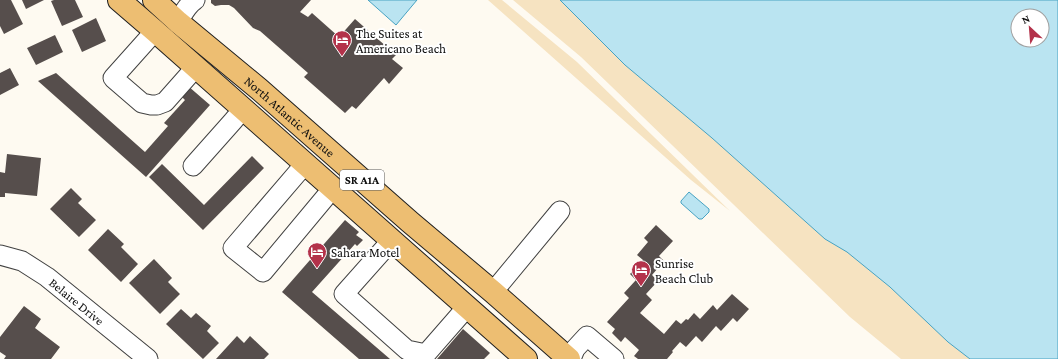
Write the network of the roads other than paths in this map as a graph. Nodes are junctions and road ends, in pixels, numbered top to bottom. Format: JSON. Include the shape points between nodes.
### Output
{"nodes":[{"id":1,"x":119,"y":0,"type":"edge"},
{"id":2,"x":154,"y":0,"type":"edge"},
{"id":3,"x":193,"y":1,"type":"edge"},
{"id":4,"x":178,"y":22,"type":"junction"},
{"id":5,"x":155,"y":31,"type":"junction"},
{"id":6,"x":196,"y":67,"type":"junction"},
{"id":7,"x":243,"y":109,"type":"junction"},
{"id":8,"x":305,"y":164,"type":"junction"},
{"id":9,"x":193,"y":166,"type":"dead end"},
{"id":10,"x":333,"y":188,"type":"junction"},
{"id":11,"x":560,"y":211,"type":"dead end"},
{"id":12,"x":392,"y":240,"type":"junction"},
{"id":13,"x":0,"y":256,"type":"edge"},
{"id":14,"x":493,"y":292,"type":"junction"},
{"id":15,"x":467,"y":307,"type":"junction"},
{"id":16,"x":148,"y":359,"type":"edge"},
{"id":17,"x":526,"y":359,"type":"edge"},
{"id":18,"x":570,"y":359,"type":"edge"},
{"id":19,"x":614,"y":359,"type":"edge"}],
"edges":[{"from":1,"to":5,"type":"main road","name":"North Atlantic Avenue","number":"SR A1A"},
{"from":2,"to":4,"type":"main road","name":"North Atlantic Avenue","number":"SR A1A"},
{"from":3,"to":4,"type":"street"},
{"from":4,"to":14,"type":"main road","name":"North Atlantic Avenue","number":"SR A1A"},
{"from":5,"to":6,"type":"main road","name":"North Atlantic Avenue","number":"SR A1A"},
{"from":5,"to":6,"type":"street","via":[[113,78],[142,103],[157,105],[165,102]]},
{"from":6,"to":7,"type":"main road","name":"North Atlantic Avenue","number":"SR A1A"},
{"from":7,"to":8,"type":"main road","name":"North Atlantic Avenue","number":"SR A1A"},
{"from":7,"to":9,"type":"street"},
{"from":8,"to":10,"type":"main road","name":"North Atlantic Avenue","number":"SR A1A"},
{"from":8,"to":10,"type":"street","via":[[233,248],[262,272]]},
{"from":10,"to":12,"type":"main road","name":"North Atlantic Avenue","number":"SR A1A"},
{"from":11,"to":14,"type":"street"},
{"from":12,"to":15,"type":"main road","name":"North Atlantic Avenue","number":"SR A1A"},
{"from":12,"to":15,"type":"street","via":[[344,294],[407,350],[426,354]]},
{"from":13,"to":16,"type":"street","name":"Belaire Drive","via":[[22,261],[47,277]]},
{"from":14,"to":18,"type":"main road","name":"North Atlantic Avenue","number":"SR A1A"},
{"from":15,"to":17,"type":"main road","name":"North Atlantic Avenue","number":"SR A1A"},
{"from":18,"to":19,"type":"street","via":[[587,336]]}]}
